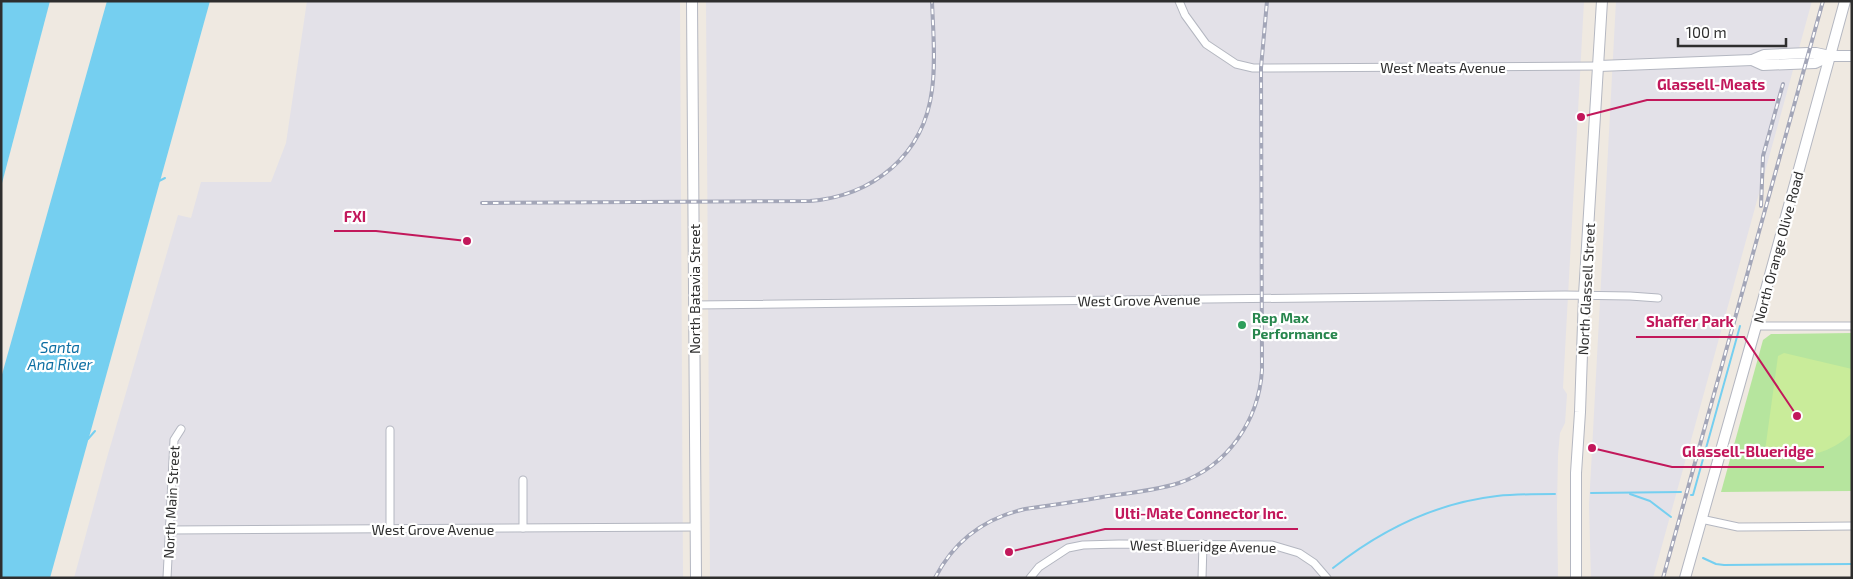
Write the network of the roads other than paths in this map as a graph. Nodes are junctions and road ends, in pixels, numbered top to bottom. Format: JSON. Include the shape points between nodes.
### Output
{"nodes":[{"id":1,"x":692,"y":1,"type":"edge"},
{"id":2,"x":1180,"y":1,"type":"edge"},
{"id":3,"x":1602,"y":1,"type":"edge"},
{"id":4,"x":1844,"y":1,"type":"edge"},
{"id":5,"x":1830,"y":56,"type":"junction"},
{"id":6,"x":1852,"y":56,"type":"edge"},
{"id":7,"x":1599,"y":66,"type":"junction"},
{"id":8,"x":1584,"y":295,"type":"junction"},
{"id":9,"x":1658,"y":298,"type":"dead end"},
{"id":10,"x":695,"y":305,"type":"junction"},
{"id":11,"x":1756,"y":326,"type":"junction"},
{"id":12,"x":1852,"y":326,"type":"edge"},
{"id":13,"x":182,"y":429,"type":"dead end"},
{"id":14,"x":390,"y":430,"type":"dead end"},
{"id":15,"x":523,"y":480,"type":"dead end"},
{"id":16,"x":1701,"y":519,"type":"junction"},
{"id":17,"x":696,"y":526,"type":"junction"},
{"id":18,"x":1852,"y":526,"type":"edge"},
{"id":19,"x":523,"y":528,"type":"junction"},
{"id":20,"x":390,"y":529,"type":"junction"},
{"id":21,"x":170,"y":530,"type":"junction"},
{"id":22,"x":1203,"y":544,"type":"junction"},
{"id":23,"x":167,"y":578,"type":"edge"},
{"id":24,"x":696,"y":578,"type":"edge"},
{"id":25,"x":1030,"y":578,"type":"edge"},
{"id":26,"x":1202,"y":578,"type":"edge"},
{"id":27,"x":1327,"y":578,"type":"edge"},
{"id":28,"x":1576,"y":578,"type":"edge"},
{"id":29,"x":1685,"y":578,"type":"edge"}],
"edges":[{"from":1,"to":10,"type":"main road","name":"North Batavia Street"},
{"from":2,"to":7,"type":"street","name":"West Meats Avenue","via":[[1185,15],[1206,44],[1236,64],[1253,68]]},
{"from":3,"to":7,"type":"main road","name":"North Glassell Street"},
{"from":4,"to":5,"type":"main road","name":"North Orange Olive Road"},
{"from":5,"to":6,"type":"main road"},
{"from":5,"to":7,"type":"main road","via":[[1815,64],[1763,65],[1752,60]]},
{"from":5,"to":11,"type":"main road","name":"North Orange Olive Road"},
{"from":7,"to":8,"type":"main road","name":"North Glassell Street"},
{"from":8,"to":9,"type":"street","name":"West Grove Avenue"},
{"from":8,"to":10,"type":"street","name":"West Grove Avenue"},
{"from":8,"to":28,"type":"main road","name":"North Glassell Street","via":[[1576,473]]},
{"from":10,"to":17,"type":"main road","name":"North Batavia Street"},
{"from":11,"to":12,"type":"street"},
{"from":11,"to":16,"type":"main road","name":"North Orange Olive Road"},
{"from":13,"to":21,"type":"street","name":"North Main Street","via":[[174,440]]},
{"from":14,"to":20,"type":"street"},
{"from":15,"to":19,"type":"street"},
{"from":16,"to":18,"type":"street","via":[[1738,526]]},
{"from":16,"to":29,"type":"main road","name":"North Orange Olive Road"},
{"from":17,"to":19,"type":"street","name":"West Grove Avenue"},
{"from":17,"to":24,"type":"main road","name":"North Batavia Street"},
{"from":19,"to":20,"type":"street","name":"West Grove Avenue"},
{"from":20,"to":21,"type":"street","name":"West Grove Avenue"},
{"from":21,"to":23,"type":"street","name":"North Main Street"},
{"from":22,"to":25,"type":"street","name":"West Blueridge Avenue","via":[[1083,545],[1068,548],[1039,567]]},
{"from":22,"to":26,"type":"street"},
{"from":22,"to":27,"type":"street","name":"West Blueridge Avenue","via":[[1272,544],[1283,547],[1314,563]]}]}
